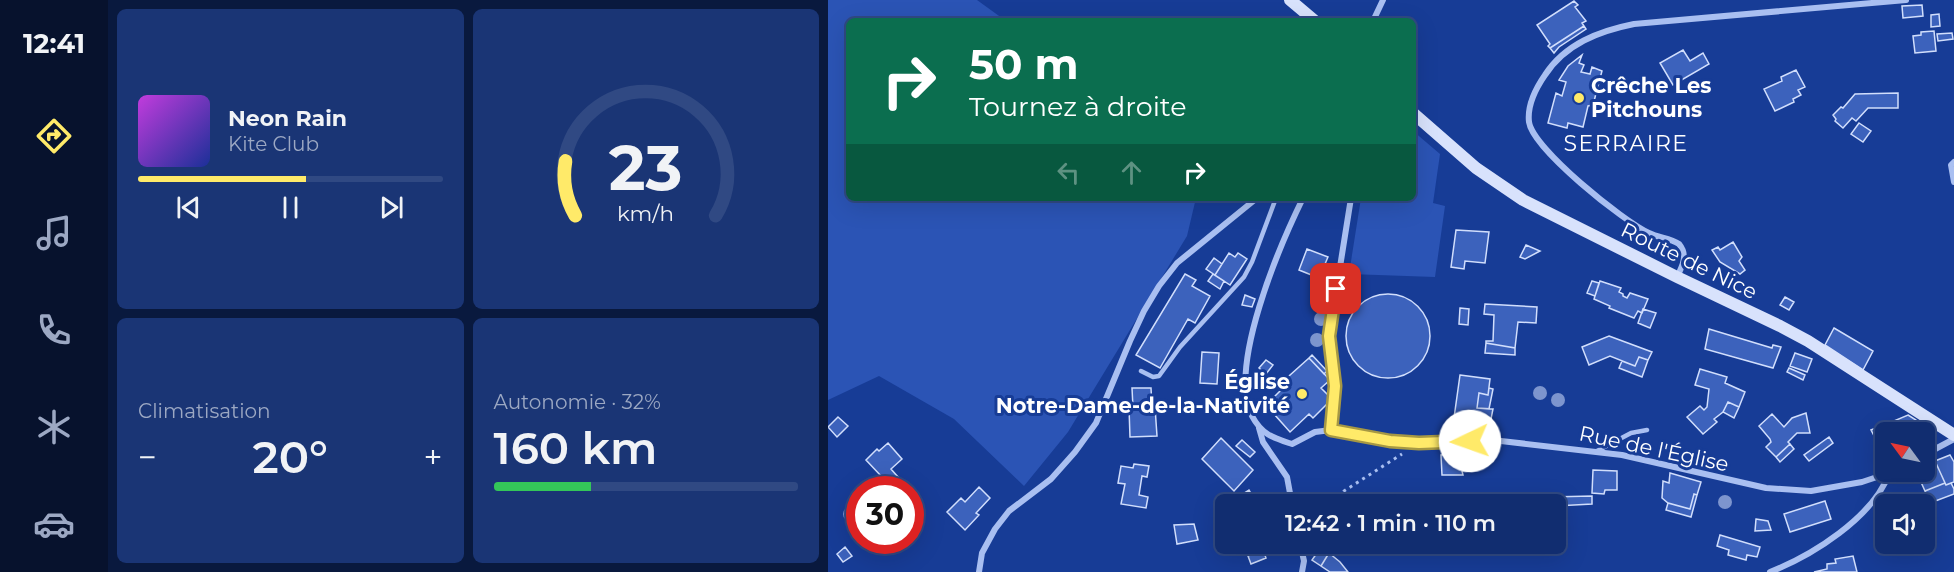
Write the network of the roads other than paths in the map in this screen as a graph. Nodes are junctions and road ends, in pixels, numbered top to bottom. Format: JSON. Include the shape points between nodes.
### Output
{"nodes":[{"id":1,"x":1290,"y":0,"type":"edge"},
{"id":2,"x":1383,"y":0,"type":"edge"},
{"id":3,"x":1906,"y":0,"type":"edge"},
{"id":4,"x":1311,"y":18,"type":"edge"},
{"id":5,"x":1374,"y":18,"type":"edge"},
{"id":6,"x":1416,"y":116,"type":"edge"},
{"id":7,"x":1954,"y":162,"type":"edge"},
{"id":8,"x":1954,"y":182,"type":"edge"},
{"id":9,"x":1253,"y":201,"type":"edge"},
{"id":10,"x":1275,"y":201,"type":"edge"},
{"id":11,"x":1302,"y":201,"type":"edge"},
{"id":12,"x":1351,"y":201,"type":"edge"},
{"id":13,"x":1677,"y":277,"type":"junction"},
{"id":14,"x":1141,"y":371,"type":"dead end"},
{"id":15,"x":1257,"y":422,"type":"junction"},
{"id":16,"x":1331,"y":430,"type":"junction"},
{"id":17,"x":1647,"y":430,"type":"dead end"},
{"id":18,"x":1954,"y":437,"type":"edge"},
{"id":19,"x":1935,"y":448,"type":"edge"},
{"id":20,"x":1597,"y":451,"type":"junction"},
{"id":21,"x":1875,"y":478,"type":"edge"},
{"id":22,"x":1887,"y":482,"type":"edge"},
{"id":23,"x":1290,"y":494,"type":"edge"},
{"id":24,"x":1302,"y":554,"type":"edge"},
{"id":25,"x":979,"y":572,"type":"edge"},
{"id":26,"x":1302,"y":572,"type":"edge"},
{"id":27,"x":1770,"y":572,"type":"edge"}],
"edges":[{"from":1,"to":4,"type":"main road"},
{"from":2,"to":5,"type":"street"},
{"from":3,"to":13,"type":"street","via":[[1617,28],[1587,38],[1561,55],[1548,70],[1537,86],[1530,108],[1529,123],[1538,139],[1550,155],[1628,220],[1679,244],[1684,263]]},
{"from":6,"to":13,"type":"main road","name":"Route de Nice","via":[[1476,168],[1523,200]]},
{"from":7,"to":8,"type":"street"},
{"from":9,"to":25,"type":"street","via":[[1177,262],[1159,286],[1134,331],[1096,423],[1051,479],[1009,511],[982,553]]},
{"from":10,"to":14,"type":"lane","via":[[1244,278],[1158,376]]},
{"from":11,"to":15,"type":"street","via":[[1265,288],[1248,356],[1248,401]]},
{"from":12,"to":16,"type":"street","via":[[1329,336],[1335,386]]},
{"from":13,"to":18,"type":"main road","name":"Route de Nice","via":[[1808,341]]},
{"from":15,"to":16,"type":"street","name":"Rue de l'Église","via":[[1268,436],[1292,444],[1316,432]]},
{"from":15,"to":23,"type":"street","via":[[1263,442],[1287,477]]},
{"from":16,"to":20,"type":"street","name":"Rue de l'Église","via":[[1390,441],[1501,441]]},
{"from":17,"to":20,"type":"lane","via":[[1632,433]]},
{"from":18,"to":19,"type":"street"},
{"from":20,"to":21,"type":"street","name":"Rue de l'Église","via":[[1781,490],[1811,491]]},
{"from":22,"to":27,"type":"street","via":[[1865,512],[1842,531],[1799,559]]},
{"from":24,"to":26,"type":"street"}]}
